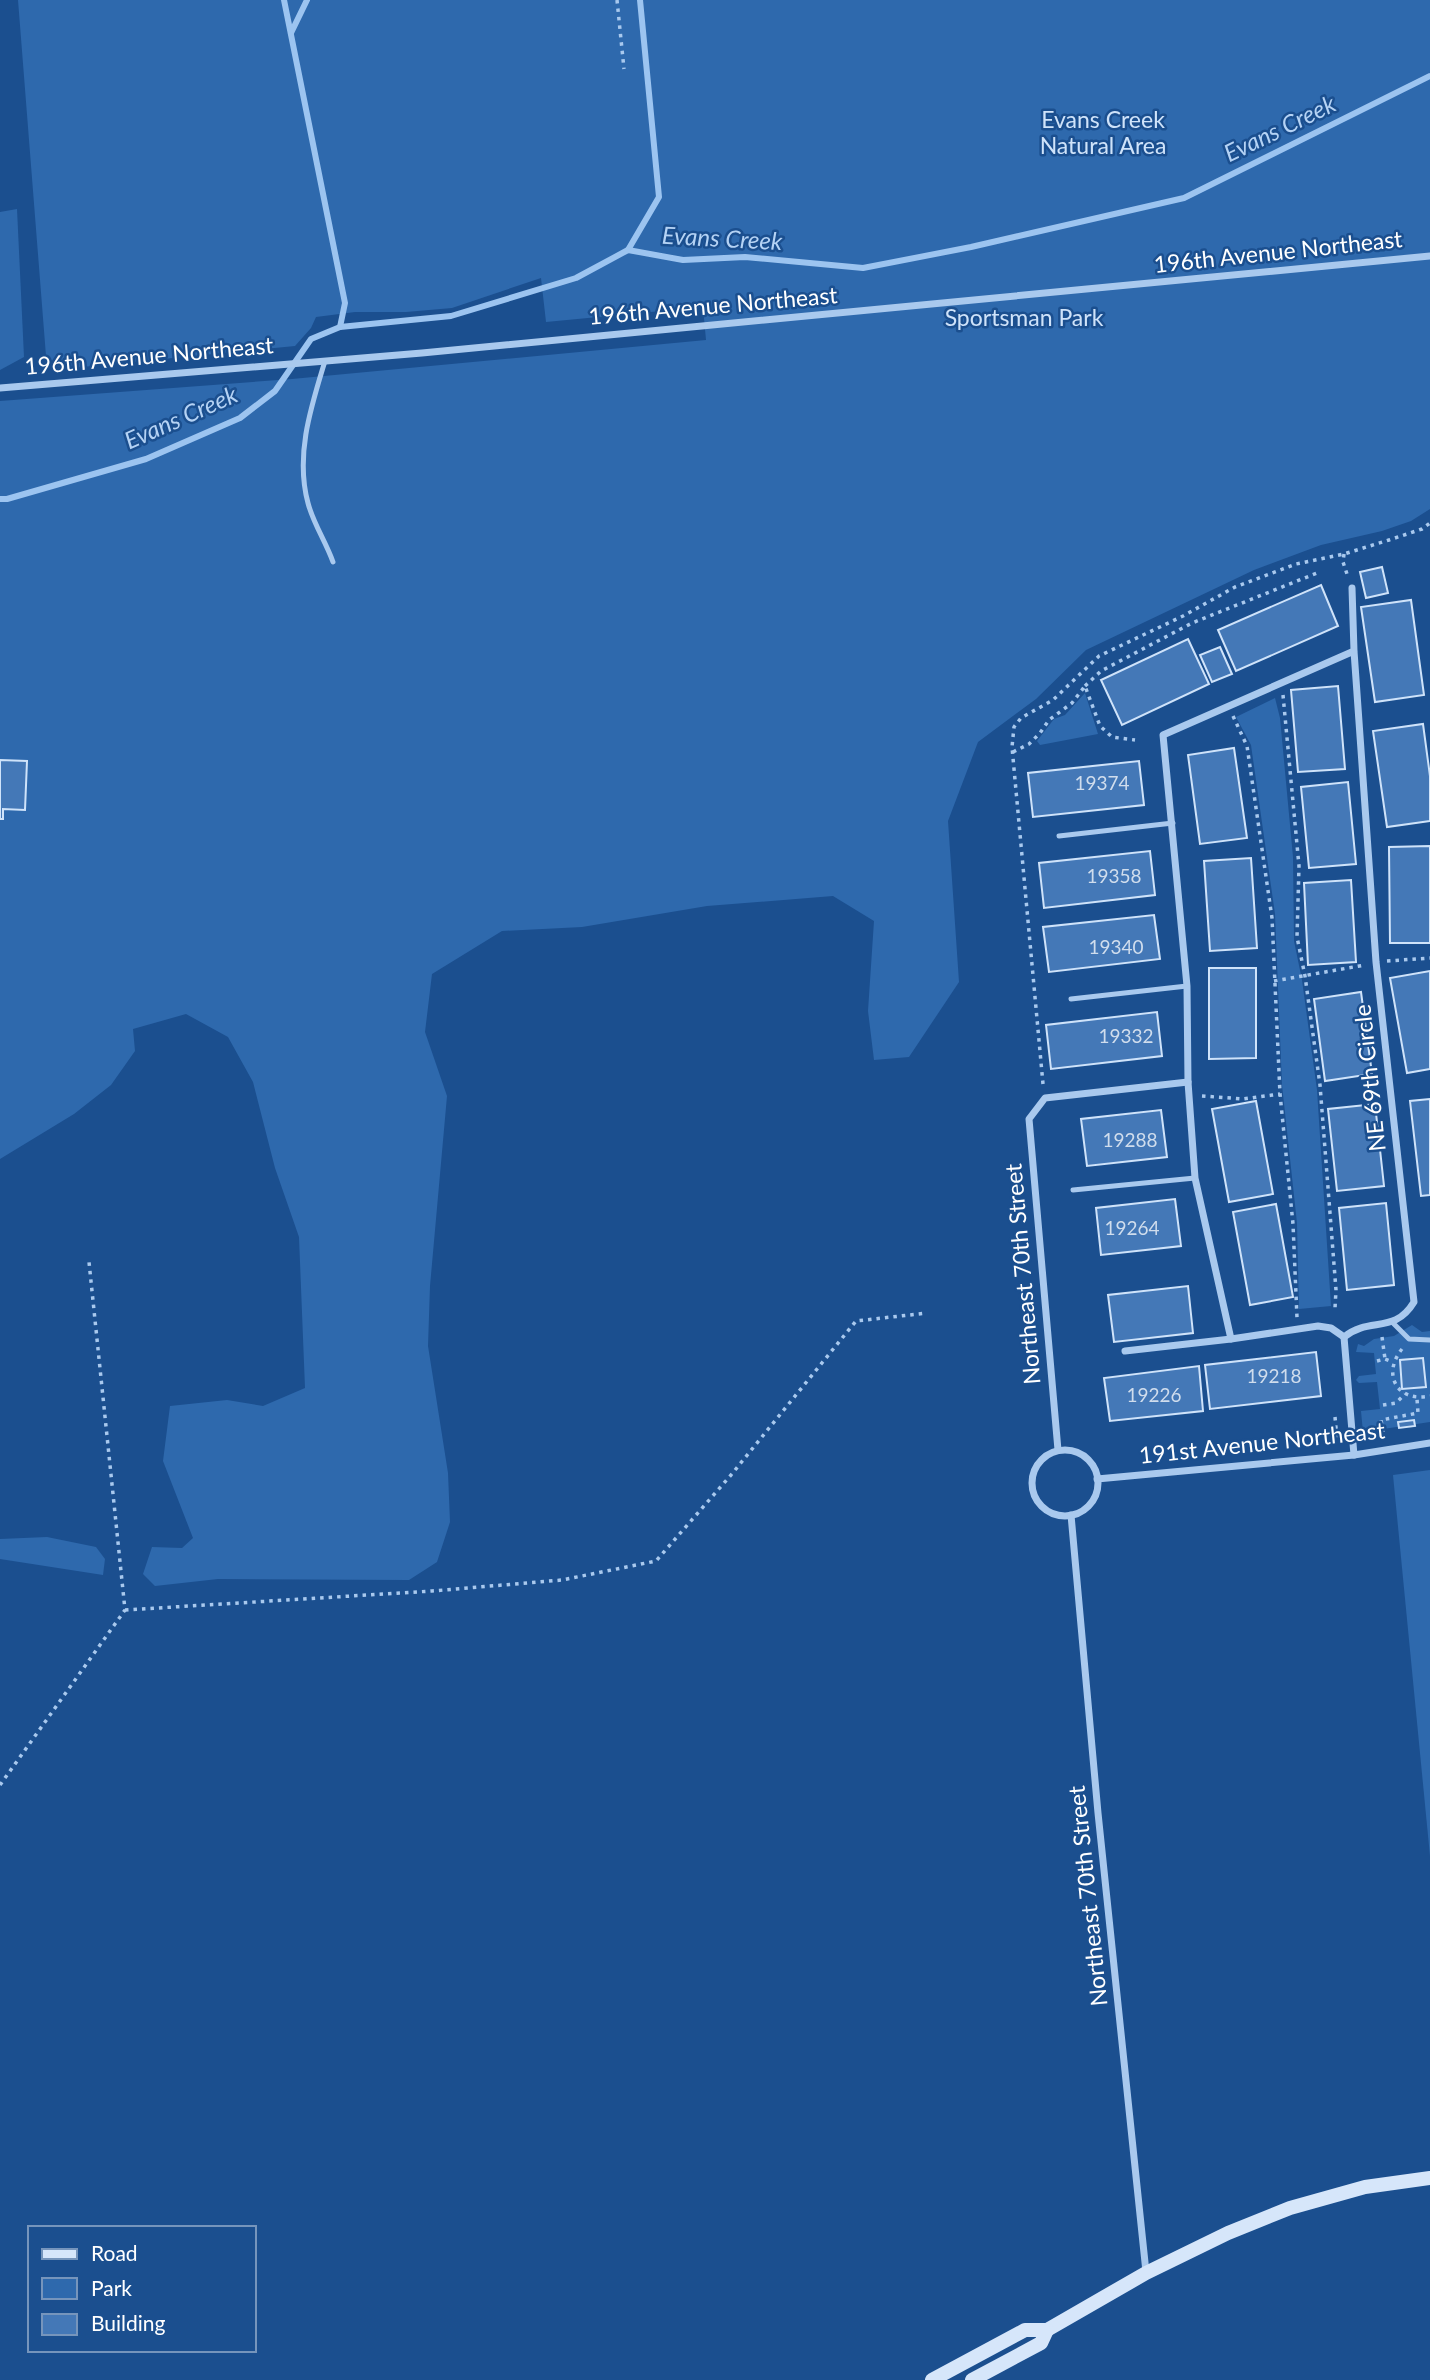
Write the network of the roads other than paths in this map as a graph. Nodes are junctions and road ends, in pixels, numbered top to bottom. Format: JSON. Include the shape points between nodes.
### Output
{"nodes":[{"id":1,"x":1430,"y":256,"type":"edge"},
{"id":2,"x":325,"y":361,"type":"junction"},
{"id":3,"x":0,"y":388,"type":"edge"},
{"id":4,"x":333,"y":562,"type":"dead end"},
{"id":5,"x":1352,"y":589,"type":"road end"},
{"id":6,"x":1354,"y":650,"type":"junction"},
{"id":7,"x":1173,"y":823,"type":"junction"},
{"id":8,"x":1059,"y":836,"type":"dead end"},
{"id":9,"x":1187,"y":986,"type":"junction"},
{"id":10,"x":1071,"y":999,"type":"dead end"},
{"id":11,"x":1188,"y":1082,"type":"junction"},
{"id":12,"x":1195,"y":1178,"type":"junction"},
{"id":13,"x":1073,"y":1190,"type":"dead end"},
{"id":14,"x":1392,"y":1322,"type":"junction"},
{"id":15,"x":1343,"y":1337,"type":"junction"},
{"id":16,"x":1231,"y":1339,"type":"junction"},
{"id":17,"x":1430,"y":1340,"type":"edge"},
{"id":18,"x":1125,"y":1351,"type":"dead end"},
{"id":19,"x":1430,"y":1443,"type":"edge"},
{"id":20,"x":1058,"y":1450,"type":"junction"},
{"id":21,"x":1354,"y":1455,"type":"junction"},
{"id":22,"x":1097,"y":1479,"type":"junction"},
{"id":23,"x":1071,"y":1515,"type":"junction"},
{"id":24,"x":1430,"y":2178,"type":"edge"},
{"id":25,"x":1146,"y":2273,"type":"junction"},
{"id":26,"x":1047,"y":2330,"type":"junction"},
{"id":27,"x":932,"y":2380,"type":"edge"},
{"id":28,"x":972,"y":2380,"type":"edge"}],
"edges":[{"from":1,"to":2,"type":"street","name":"196th Avenue Northeast"},
{"from":2,"to":3,"type":"street","name":"196th Avenue Northeast"},
{"from":2,"to":4,"type":"lane","via":[[301,462],[308,504]]},
{"from":5,"to":6,"type":"street","name":"NE 69th Circle"},
{"from":6,"to":7,"type":"street","via":[[1163,734]]},
{"from":6,"to":14,"type":"street","name":"NE 69th Circle","via":[[1376,962],[1414,1302],[1406,1315]]},
{"from":7,"to":8,"type":"lane"},
{"from":7,"to":9,"type":"street"},
{"from":9,"to":10,"type":"lane"},
{"from":9,"to":11,"type":"street"},
{"from":11,"to":12,"type":"street"},
{"from":11,"to":20,"type":"street","name":"Northeast 70th Street","via":[[1044,1099],[1029,1119]]},
{"from":12,"to":13,"type":"lane"},
{"from":12,"to":16,"type":"street"},
{"from":14,"to":15,"type":"street","via":[[1361,1327]]},
{"from":14,"to":17,"type":"lane","via":[[1409,1339]]},
{"from":15,"to":16,"type":"street","via":[[1318,1326]]},
{"from":15,"to":21,"type":"street"},
{"from":16,"to":18,"type":"street"},
{"from":19,"to":21,"type":"street","name":"191st Avenue Northeast"},
{"from":20,"to":22,"type":"street","via":[[1084,1456]]},
{"from":20,"to":23,"type":"street","via":[[1036,1467],[1032,1485],[1045,1509]]},
{"from":21,"to":22,"type":"street","name":"191st Avenue Northeast"},
{"from":22,"to":23,"type":"street","via":[[1091,1502]]},
{"from":23,"to":25,"type":"street","name":"Northeast 70th Street"},
{"from":24,"to":25,"type":"street","via":[[1365,2187],[1290,2208]]},
{"from":25,"to":26,"type":"street"},
{"from":26,"to":27,"type":"street","via":[[1024,2330]]},
{"from":26,"to":28,"type":"street","via":[[1041,2343]]}]}
